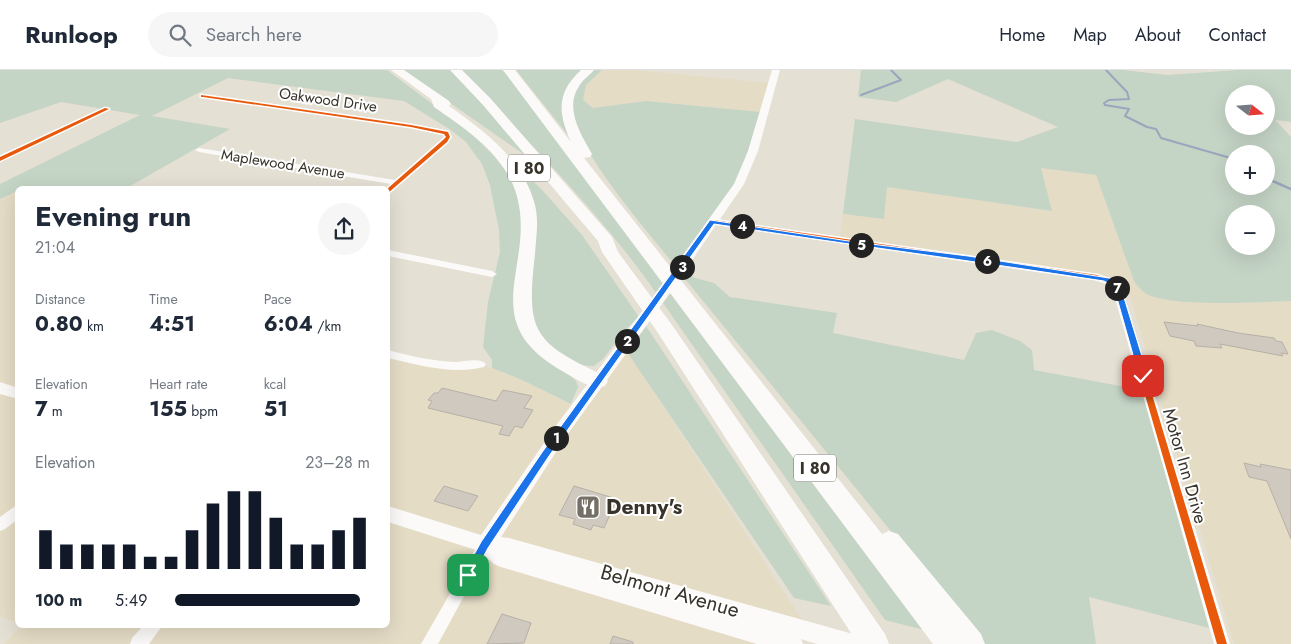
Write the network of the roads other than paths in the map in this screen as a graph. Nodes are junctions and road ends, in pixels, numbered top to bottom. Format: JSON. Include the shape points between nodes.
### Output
{"nodes":[{"id":1,"x":397,"y":70,"type":"edge"},
{"id":2,"x":456,"y":70,"type":"edge"},
{"id":3,"x":509,"y":70,"type":"edge"},
{"id":4,"x":588,"y":70,"type":"edge"},
{"id":5,"x":776,"y":70,"type":"edge"},
{"id":6,"x":203,"y":96,"type":"dead end"},
{"id":7,"x":436,"y":97,"type":"junction"},
{"id":8,"x":107,"y":108,"type":"dead end"},
{"id":9,"x":199,"y":150,"type":"dead end"},
{"id":10,"x":0,"y":159,"type":"edge"},
{"id":11,"x":397,"y":183,"type":"junction"},
{"id":12,"x":390,"y":189,"type":"edge"},
{"id":13,"x":713,"y":222,"type":"junction"},
{"id":14,"x":641,"y":241,"type":"junction"},
{"id":15,"x":610,"y":252,"type":"junction"},
{"id":16,"x":390,"y":254,"type":"edge"},
{"id":17,"x":492,"y":274,"type":"dead end"},
{"id":18,"x":390,"y":354,"type":"edge"},
{"id":19,"x":480,"y":364,"type":"dead end"},
{"id":20,"x":598,"y":381,"type":"junction"},
{"id":21,"x":0,"y":388,"type":"edge"},
{"id":22,"x":15,"y":393,"type":"edge"},
{"id":23,"x":15,"y":512,"type":"edge"},
{"id":24,"x":390,"y":515,"type":"edge"},
{"id":25,"x":0,"y":525,"type":"edge"},
{"id":26,"x":485,"y":545,"type":"junction"},
{"id":27,"x":152,"y":628,"type":"edge"},
{"id":28,"x":777,"y":637,"type":"edge"},
{"id":29,"x":959,"y":642,"type":"edge"},
{"id":30,"x":138,"y":644,"type":"edge"},
{"id":31,"x":429,"y":644,"type":"edge"},
{"id":32,"x":853,"y":644,"type":"edge"},
{"id":33,"x":875,"y":644,"type":"edge"},
{"id":34,"x":1222,"y":644,"type":"edge"}],
"edges":[{"from":1,"to":7,"type":"highway","number":"I 80"},
{"from":2,"to":15,"type":"highway","via":[[585,214],[606,240]]},
{"from":3,"to":14,"type":"highway","number":"I 80"},
{"from":4,"to":14,"type":"highway","via":[[576,80],[569,92],[568,118],[577,140],[634,223]]},
{"from":5,"to":13,"type":"street","via":[[746,171]]},
{"from":6,"to":11,"type":"street","name":"Oakwood Drive","via":[[448,134],[445,141]]},
{"from":7,"to":15,"type":"highway","number":"I 80","via":[[527,166]]},
{"from":7,"to":20,"type":"highway","via":[[438,104],[484,136],[512,171],[524,194],[529,220],[522,300],[528,330],[548,353]]},
{"from":8,"to":10,"type":"street"},
{"from":9,"to":11,"type":"street","name":"Maplewood Avenue"},
{"from":11,"to":12,"type":"street"},
{"from":13,"to":20,"type":"street"},
{"from":13,"to":34,"type":"street","name":"Motor Inn Drive","via":[[1084,275],[1114,284]]},
{"from":14,"to":29,"type":"highway","number":"I 80","via":[[702,321],[730,345]]},
{"from":15,"to":33,"type":"highway","number":"I 80"},
{"from":16,"to":17,"type":"street"},
{"from":18,"to":19,"type":"street","via":[[442,366]]},
{"from":20,"to":26,"type":"street"},
{"from":21,"to":22,"type":"street"},
{"from":23,"to":25,"type":"street"},
{"from":24,"to":26,"type":"street","name":"Belmont Avenue"},
{"from":26,"to":28,"type":"street","name":"Belmont Avenue","via":[[501,558]]},
{"from":26,"to":31,"type":"street"},
{"from":27,"to":30,"type":"street"},
{"from":28,"to":32,"type":"street","name":"Belmont Avenue"}]}
